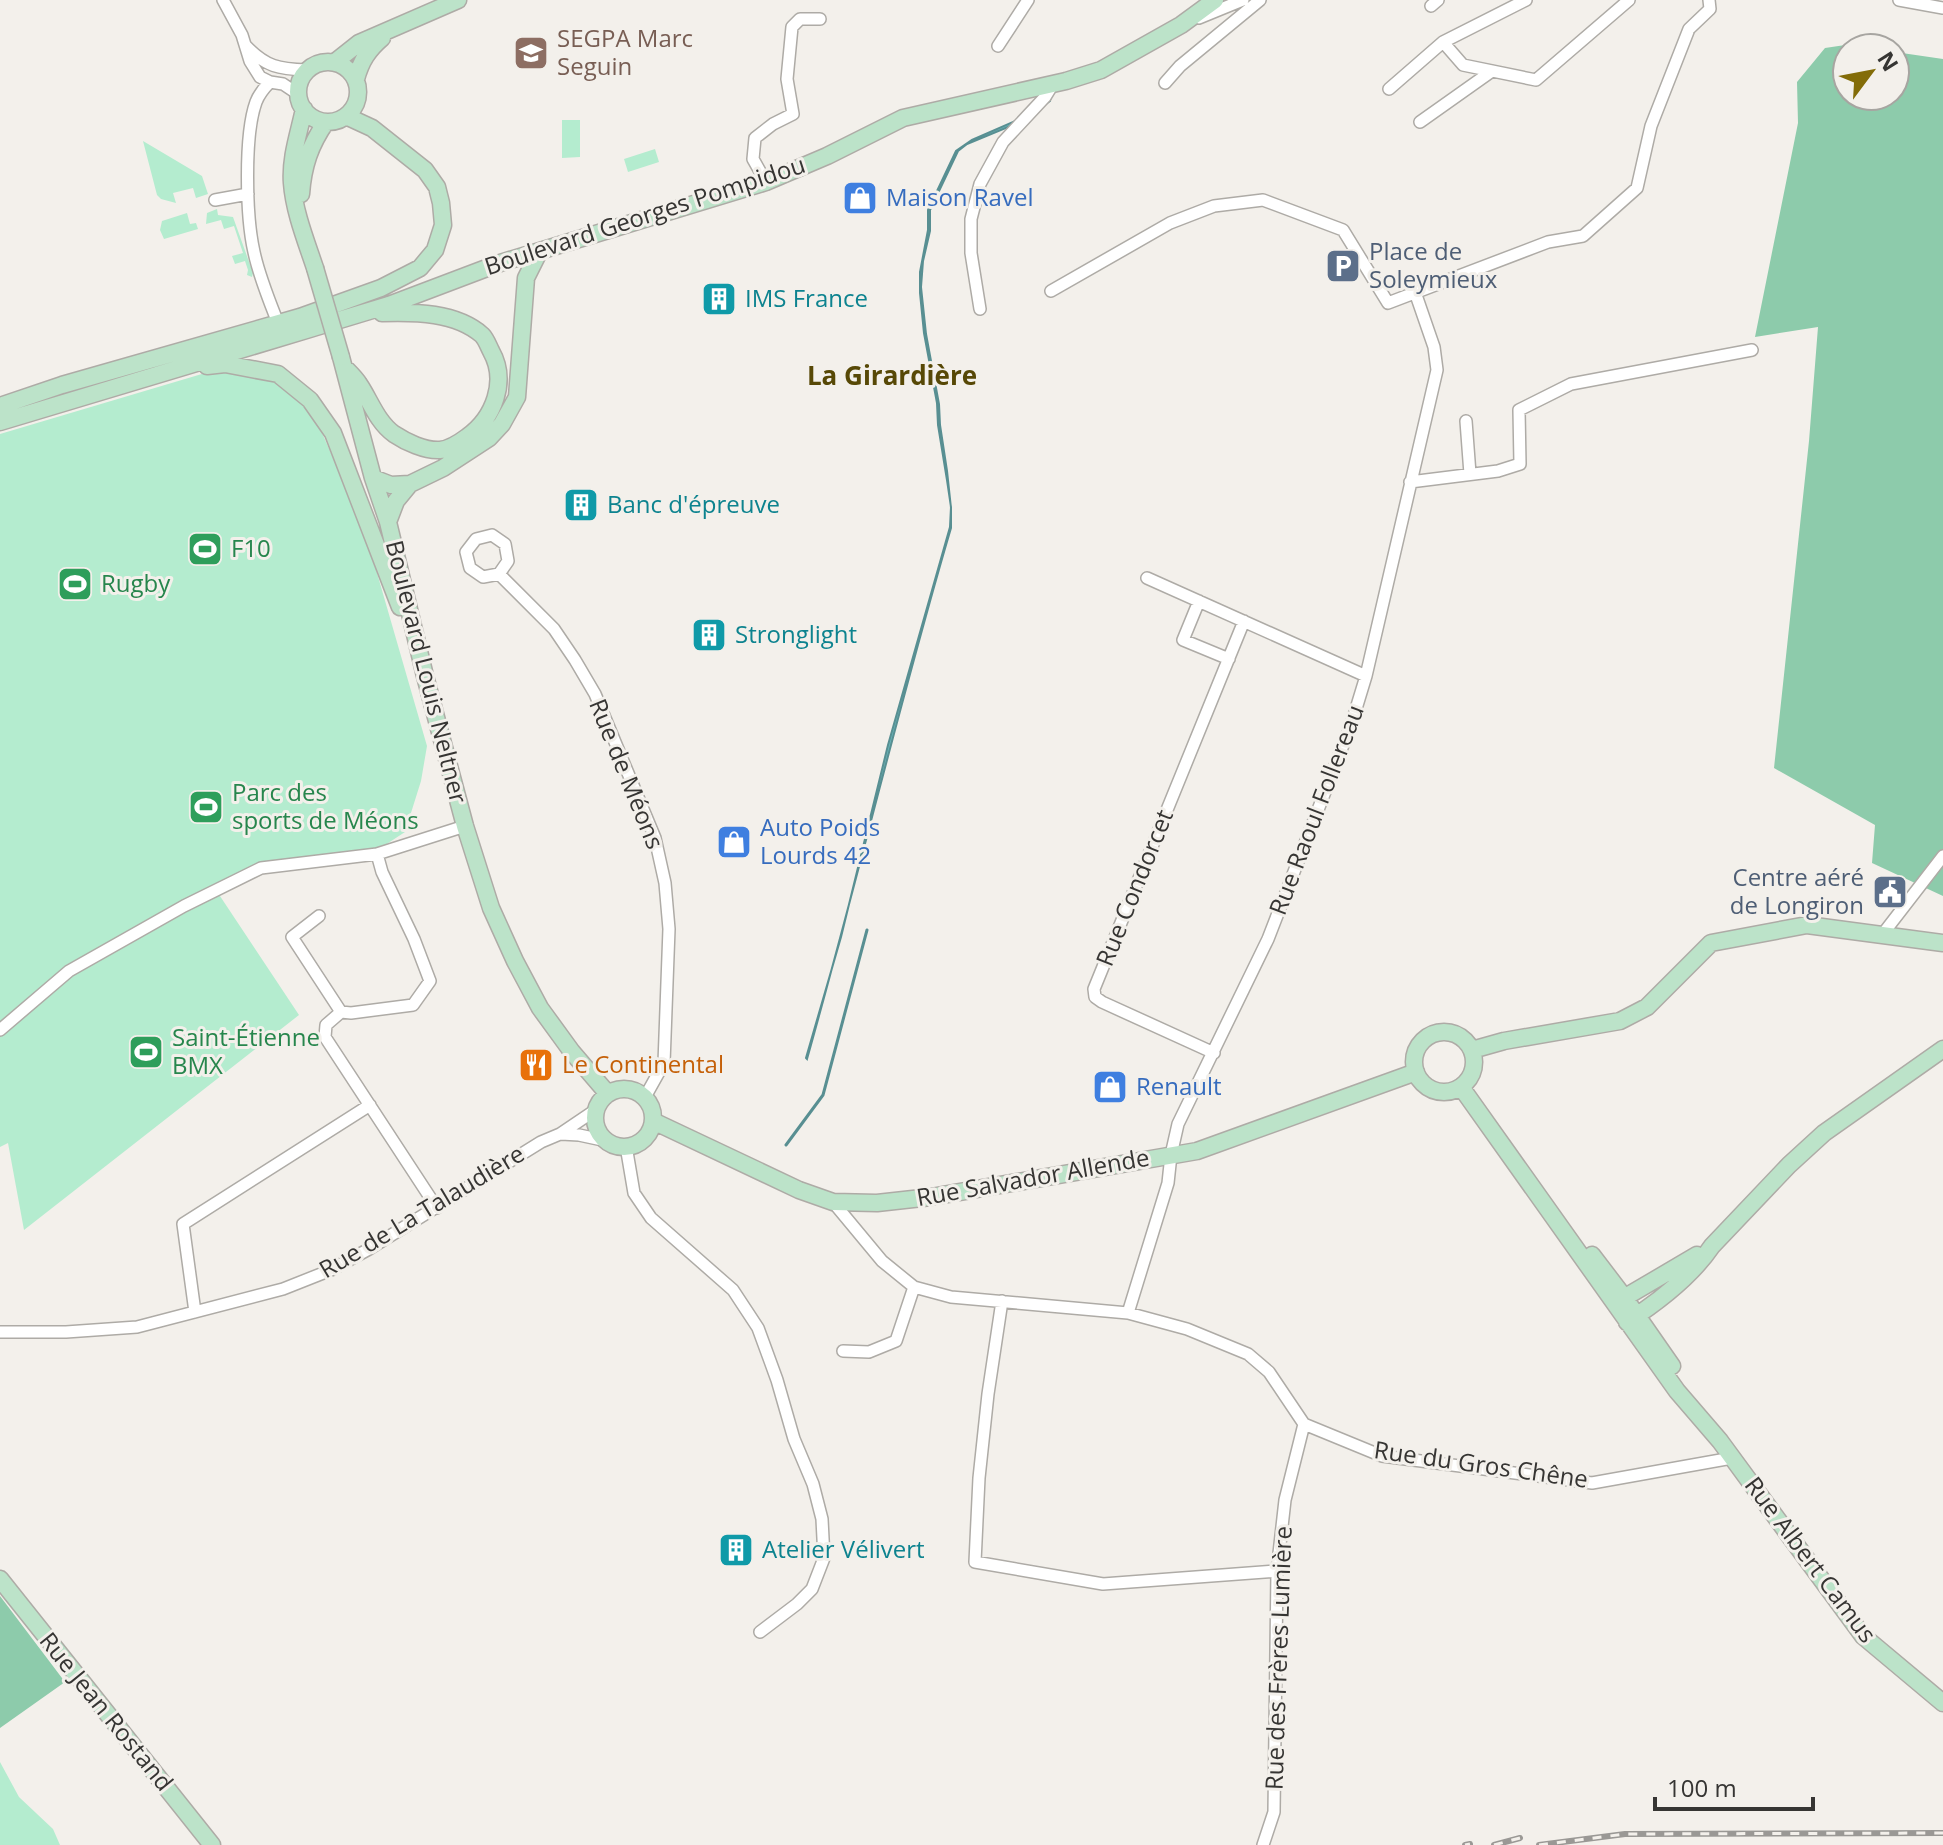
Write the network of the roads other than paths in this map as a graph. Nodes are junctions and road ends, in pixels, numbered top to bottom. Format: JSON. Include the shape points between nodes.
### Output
{"nodes":[{"id":1,"x":223,"y":0,"type":"edge"},
{"id":2,"x":458,"y":0,"type":"edge"},
{"id":3,"x":1028,"y":0,"type":"edge"},
{"id":4,"x":1215,"y":0,"type":"edge"},
{"id":5,"x":1243,"y":0,"type":"edge"},
{"id":6,"x":1260,"y":0,"type":"edge"},
{"id":7,"x":1526,"y":0,"type":"edge"},
{"id":8,"x":1629,"y":0,"type":"edge"},
{"id":9,"x":1709,"y":0,"type":"edge"},
{"id":10,"x":1899,"y":0,"type":"edge"},
{"id":11,"x":1943,"y":8,"type":"edge"},
{"id":12,"x":820,"y":19,"type":"dead end"},
{"id":13,"x":1181,"y":25,"type":"junction"},
{"id":14,"x":394,"y":28,"type":"junction"},
{"id":15,"x":1443,"y":42,"type":"junction"},
{"id":16,"x":246,"y":45,"type":"junction"},
{"id":17,"x":998,"y":46,"type":"dead end"},
{"id":18,"x":335,"y":62,"type":"junction"},
{"id":19,"x":307,"y":70,"type":"junction"},
{"id":20,"x":1492,"y":71,"type":"junction"},
{"id":21,"x":356,"y":79,"type":"junction"},
{"id":22,"x":270,"y":82,"type":"junction"},
{"id":23,"x":1165,"y":83,"type":"dead end"},
{"id":24,"x":1053,"y":84,"type":"junction"},
{"id":25,"x":1389,"y":89,"type":"dead end"},
{"id":26,"x":301,"y":102,"type":"junction"},
{"id":27,"x":346,"y":116,"type":"junction"},
{"id":28,"x":326,"y":122,"type":"junction"},
{"id":29,"x":1420,"y":122,"type":"dead end"},
{"id":30,"x":766,"y":182,"type":"junction"},
{"id":31,"x":248,"y":194,"type":"junction"},
{"id":32,"x":215,"y":200,"type":"dead end"},
{"id":33,"x":301,"y":224,"type":"junction"},
{"id":34,"x":539,"y":252,"type":"junction"},
{"id":35,"x":1051,"y":291,"type":"dead end"},
{"id":36,"x":1415,"y":292,"type":"junction"},
{"id":37,"x":980,"y":309,"type":"dead end"},
{"id":38,"x":278,"y":323,"type":"junction"},
{"id":39,"x":301,"y":324,"type":"junction"},
{"id":40,"x":1752,"y":350,"type":"dead end"},
{"id":41,"x":342,"y":361,"type":"junction"},
{"id":42,"x":153,"y":375,"type":"junction"},
{"id":43,"x":0,"y":406,"type":"edge"},
{"id":44,"x":1466,"y":421,"type":"dead end"},
{"id":45,"x":0,"y":422,"type":"edge"},
{"id":46,"x":1470,"y":474,"type":"junction"},
{"id":47,"x":373,"y":478,"type":"junction"},
{"id":48,"x":1410,"y":482,"type":"junction"},
{"id":49,"x":410,"y":484,"type":"junction"},
{"id":50,"x":388,"y":522,"type":"junction"},
{"id":51,"x":499,"y":574,"type":"dead end"},
{"id":52,"x":1147,"y":578,"type":"dead end"},
{"id":53,"x":1199,"y":601,"type":"junction"},
{"id":54,"x":1244,"y":621,"type":"junction"},
{"id":55,"x":1229,"y":659,"type":"junction"},
{"id":56,"x":425,"y":676,"type":"junction"},
{"id":57,"x":1366,"y":676,"type":"junction"},
{"id":58,"x":465,"y":826,"type":"junction"},
{"id":59,"x":377,"y":854,"type":"junction"},
{"id":60,"x":1943,"y":856,"type":"edge"},
{"id":61,"x":319,"y":916,"type":"dead end"},
{"id":62,"x":1882,"y":935,"type":"junction"},
{"id":63,"x":1943,"y":943,"type":"edge"},
{"id":64,"x":341,"y":1012,"type":"junction"},
{"id":65,"x":0,"y":1030,"type":"edge"},
{"id":66,"x":1943,"y":1049,"type":"edge"},
{"id":67,"x":1472,"y":1050,"type":"junction"},
{"id":68,"x":1214,"y":1053,"type":"junction"},
{"id":69,"x":1416,"y":1072,"type":"junction"},
{"id":70,"x":1461,"y":1087,"type":"junction"},
{"id":71,"x":608,"y":1094,"type":"junction"},
{"id":72,"x":645,"y":1097,"type":"junction"},
{"id":73,"x":370,"y":1105,"type":"junction"},
{"id":74,"x":597,"y":1109,"type":"junction"},
{"id":75,"x":653,"y":1121,"type":"junction"},
{"id":76,"x":560,"y":1134,"type":"junction"},
{"id":77,"x":607,"y":1141,"type":"junction"},
{"id":78,"x":626,"y":1146,"type":"junction"},
{"id":79,"x":1171,"y":1155,"type":"junction"},
{"id":80,"x":833,"y":1202,"type":"junction"},
{"id":81,"x":437,"y":1208,"type":"junction"},
{"id":82,"x":1712,"y":1246,"type":"junction"},
{"id":83,"x":914,"y":1287,"type":"junction"},
{"id":84,"x":1002,"y":1301,"type":"junction"},
{"id":85,"x":1619,"y":1301,"type":"junction"},
{"id":86,"x":195,"y":1312,"type":"junction"},
{"id":87,"x":1128,"y":1313,"type":"junction"},
{"id":88,"x":1632,"y":1319,"type":"junction"},
{"id":89,"x":0,"y":1332,"type":"edge"},
{"id":90,"x":843,"y":1351,"type":"dead end"},
{"id":91,"x":1304,"y":1424,"type":"junction"},
{"id":92,"x":1732,"y":1458,"type":"junction"},
{"id":93,"x":1277,"y":1571,"type":"junction"},
{"id":94,"x":0,"y":1579,"type":"edge"},
{"id":95,"x":760,"y":1632,"type":"dead end"},
{"id":96,"x":1943,"y":1703,"type":"edge"},
{"id":97,"x":212,"y":1845,"type":"edge"},
{"id":98,"x":1263,"y":1845,"type":"edge"}],
"edges":[{"from":1,"to":16,"type":"street"},
{"from":2,"to":14,"type":"street"},
{"from":3,"to":17,"type":"street"},
{"from":4,"to":13,"type":"street","name":"Boulevard Georges Pompidou"},
{"from":5,"to":13,"type":"street"},
{"from":6,"to":23,"type":"street"},
{"from":7,"to":15,"type":"street"},
{"from":8,"to":20,"type":"street","via":[[1536,80]]},
{"from":9,"to":36,"type":"street","via":[[1710,9],[1689,29],[1651,126],[1637,188],[1583,236],[1548,242]]},
{"from":10,"to":11,"type":"street"},
{"from":12,"to":30,"type":"street","via":[[800,19],[792,27],[787,79],[793,114],[755,138],[753,159]]},
{"from":13,"to":24,"type":"street","name":"Boulevard Georges Pompidou","via":[[1101,70]]},
{"from":14,"to":18,"type":"street","via":[[359,43]]},
{"from":14,"to":21,"type":"street","via":[[372,46]]},
{"from":15,"to":20,"type":"street","via":[[1463,65]]},
{"from":15,"to":25,"type":"street"},
{"from":16,"to":19,"type":"street","via":[[272,66]]},
{"from":16,"to":22,"type":"street","via":[[260,77]]},
{"from":18,"to":19,"type":"street"},
{"from":18,"to":21,"type":"street"},
{"from":19,"to":26,"type":"street","via":[[299,85]]},
{"from":20,"to":29,"type":"street"},
{"from":21,"to":27,"type":"street","via":[[358,100]]},
{"from":22,"to":26,"type":"street","via":[[283,84]]},
{"from":22,"to":31,"type":"street","via":[[255,103]]},
{"from":24,"to":30,"type":"street","name":"Boulevard Georges Pompidou","via":[[903,118]]},
{"from":24,"to":37,"type":"street","via":[[1003,142],[980,184],[971,219]]},
{"from":26,"to":28,"type":"street","via":[[310,115]]},
{"from":26,"to":33,"type":"street","name":"Boulevard Louis Neltner","via":[[292,161]]},
{"from":27,"to":28,"type":"street"},
{"from":27,"to":39,"type":"street","via":[[372,128],[425,170],[437,187],[443,225],[435,250],[420,268]]},
{"from":28,"to":33,"type":"street","name":"Boulevard Louis Neltner","via":[[313,140],[304,170]]},
{"from":30,"to":34,"type":"street","name":"Boulevard Georges Pompidou"},
{"from":31,"to":32,"type":"street"},
{"from":31,"to":38,"type":"street","via":[[253,249]]},
{"from":33,"to":41,"type":"street","name":"Boulevard Louis Neltner","bridge":true},
{"from":34,"to":39,"type":"street","name":"Boulevard Georges Pompidou","via":[[389,305]]},
{"from":34,"to":49,"type":"street","via":[[526,278],[517,397],[502,424],[443,468]]},
{"from":35,"to":36,"type":"street","via":[[1170,223],[1214,206],[1263,200],[1343,230],[1388,303]]},
{"from":36,"to":48,"type":"street","name":"Rue Raoul Follereau","via":[[1437,370]]},
{"from":38,"to":39,"type":"street"},
{"from":38,"to":43,"type":"street"},
{"from":39,"to":41,"type":"street","via":[[405,312],[442,316],[484,337],[499,378],[487,418],[456,445],[439,450],[392,433]]},
{"from":39,"to":42,"type":"street"},
{"from":40,"to":46,"type":"street","via":[[1571,384],[1519,410],[1520,464]]},
{"from":41,"to":47,"type":"street","name":"Boulevard Louis Neltner"},
{"from":42,"to":45,"type":"street"},
{"from":42,"to":56,"type":"street","via":[[225,364],[278,374],[310,400],[333,433]]},
{"from":44,"to":46,"type":"street"},
{"from":46,"to":48,"type":"street"},
{"from":47,"to":49,"type":"street","via":[[391,485]]},
{"from":47,"to":50,"type":"street","name":"Boulevard Louis Neltner"},
{"from":48,"to":57,"type":"street","name":"Rue Raoul Follereau"},
{"from":49,"to":50,"type":"street"},
{"from":50,"to":56,"type":"street","name":"Boulevard Louis Neltner"},
{"from":51,"to":72,"type":"street","name":"Rue de Méons","via":[[554,629],[575,660],[595,694],[655,838],[669,929],[664,1063]]},
{"from":52,"to":53,"type":"street"},
{"from":53,"to":54,"type":"street"},
{"from":53,"to":55,"type":"street","via":[[1183,640]]},
{"from":54,"to":55,"type":"street","name":"Rue Condorcet"},
{"from":54,"to":57,"type":"street"},
{"from":55,"to":68,"type":"street","name":"Rue Condorcet","via":[[1094,989],[1102,1002]]},
{"from":56,"to":58,"type":"street","name":"Boulevard Louis Neltner"},
{"from":57,"to":68,"type":"street","name":"Rue Raoul Follereau","via":[[1268,939]]},
{"from":58,"to":59,"type":"street"},
{"from":58,"to":71,"type":"street","name":"Boulevard Louis Neltner","via":[[491,908],[521,973],[540,1008]]},
{"from":59,"to":64,"type":"street","via":[[430,981],[413,1005]]},
{"from":59,"to":65,"type":"street","via":[[261,868],[69,971]]},
{"from":60,"to":62,"type":"street"},
{"from":61,"to":64,"type":"street","via":[[292,937]]},
{"from":62,"to":63,"type":"street"},
{"from":62,"to":67,"type":"street","via":[[1807,925],[1711,943],[1647,1007],[1620,1021]]},
{"from":64,"to":73,"type":"street","via":[[326,1025],[325,1037]]},
{"from":66,"to":82,"type":"street","via":[[1824,1133]]},
{"from":67,"to":69,"type":"street","via":[[1458,1035],[1438,1032],[1416,1052]]},
{"from":67,"to":70,"type":"street","via":[[1473,1070]]},
{"from":68,"to":79,"type":"street","name":"Rue Raoul Follereau","via":[[1178,1124]]},
{"from":69,"to":70,"type":"street","via":[[1435,1090]]},
{"from":69,"to":79,"type":"street","name":"Rue Salvador Allende","via":[[1197,1151]]},
{"from":70,"to":85,"type":"street","name":"Rue Albert Camus"},
{"from":71,"to":72,"type":"street","via":[[631,1089]]},
{"from":71,"to":74,"type":"street"},
{"from":72,"to":75,"type":"street"},
{"from":73,"to":81,"type":"street"},
{"from":73,"to":86,"type":"street","via":[[183,1224]]},
{"from":74,"to":76,"type":"street","name":"Rue de La Talaudière"},
{"from":74,"to":77,"type":"street","via":[[598,1129]]},
{"from":75,"to":78,"type":"street","via":[[646,1136]]},
{"from":75,"to":80,"type":"street","name":"Rue Salvador Allende"},
{"from":76,"to":77,"type":"street"},
{"from":76,"to":81,"type":"street","name":"Rue de La Talaudière"},
{"from":77,"to":78,"type":"street"},
{"from":78,"to":95,"type":"street","via":[[634,1193],[651,1218],[733,1290],[758,1328],[813,1484],[824,1558],[812,1589]]},
{"from":79,"to":80,"type":"street","name":"Rue Salvador Allende","via":[[931,1197]]},
{"from":79,"to":87,"type":"street","name":"Rue Raoul Follereau","via":[[1168,1183]]},
{"from":80,"to":83,"type":"street","via":[[882,1261]]},
{"from":81,"to":86,"type":"street","name":"Rue de La Talaudière","via":[[331,1270]]},
{"from":82,"to":85,"type":"street"},
{"from":82,"to":88,"type":"street"},
{"from":83,"to":84,"type":"street","via":[[951,1297]]},
{"from":83,"to":90,"type":"street","via":[[896,1341],[869,1352]]},
{"from":84,"to":87,"type":"street"},
{"from":84,"to":93,"type":"street","via":[[980,1464],[975,1562],[1103,1584]]},
{"from":85,"to":88,"type":"street","name":"Rue Albert Camus"},
{"from":86,"to":89,"type":"street","name":"Rue de La Talaudière","via":[[137,1327]]},
{"from":87,"to":91,"type":"street","via":[[1248,1354],[1269,1372]]},
{"from":88,"to":92,"type":"street","name":"Rue Albert Camus"},
{"from":91,"to":92,"type":"street","name":"Rue du Gros Chêne","via":[[1382,1456],[1592,1483]]},
{"from":91,"to":93,"type":"street","name":"Rue des Frères Lumière","via":[[1285,1500]]},
{"from":92,"to":96,"type":"street","name":"Rue Albert Camus","via":[[1863,1636]]},
{"from":93,"to":98,"type":"street","name":"Rue des Frères Lumière","via":[[1274,1812]]},
{"from":94,"to":97,"type":"street","name":"Rue Jean Rostand"}]}
